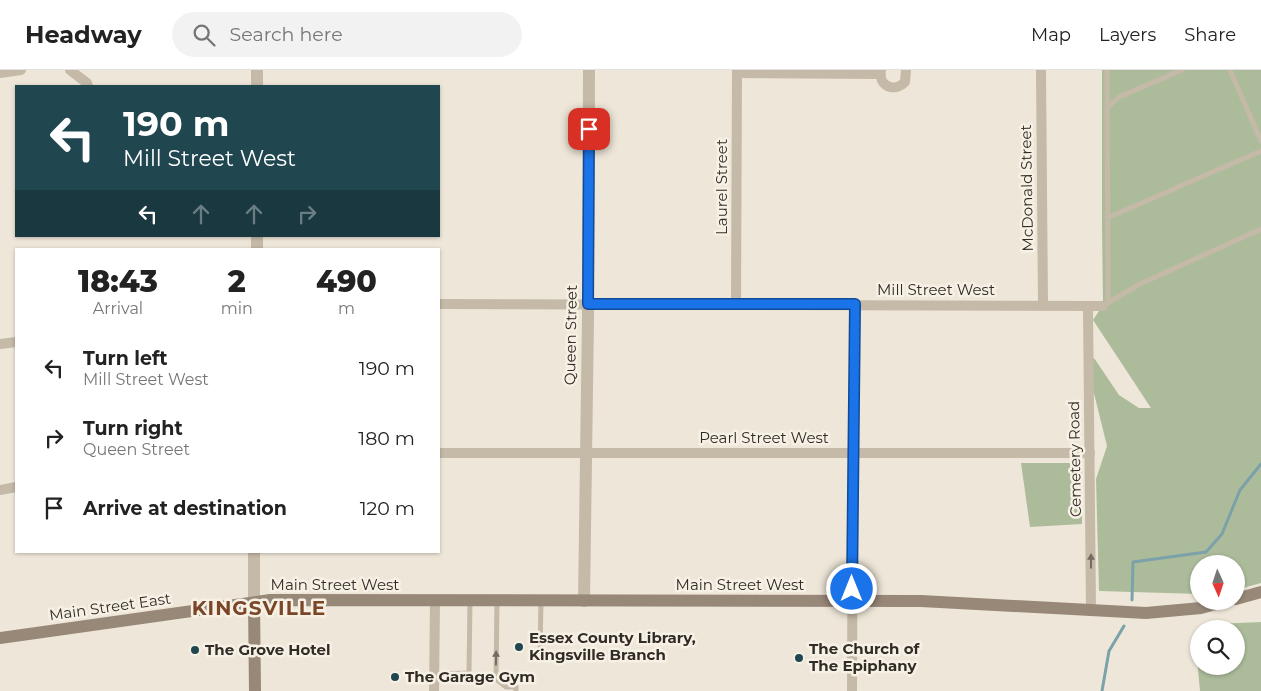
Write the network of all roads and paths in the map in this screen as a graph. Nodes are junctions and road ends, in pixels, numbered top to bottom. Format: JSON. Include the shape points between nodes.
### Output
{"nodes":[{"id":1,"x":21,"y":70,"type":"edge"},
{"id":2,"x":70,"y":70,"type":"edge"},
{"id":3,"x":257,"y":70,"type":"edge"},
{"id":4,"x":589,"y":70,"type":"edge"},
{"id":5,"x":906,"y":70,"type":"edge"},
{"id":6,"x":1041,"y":70,"type":"edge"},
{"id":7,"x":1107,"y":70,"type":"edge"},
{"id":8,"x":1182,"y":70,"type":"edge"},
{"id":9,"x":1230,"y":70,"type":"edge"},
{"id":10,"x":737,"y":72,"type":"edge"},
{"id":11,"x":881,"y":72,"type":"edge"},
{"id":12,"x":0,"y":73,"type":"edge"},
{"id":13,"x":88,"y":85,"type":"edge"},
{"id":14,"x":257,"y":85,"type":"edge"},
{"id":15,"x":1107,"y":108,"type":"junction"},
{"id":16,"x":1261,"y":141,"type":"edge"},
{"id":17,"x":1261,"y":151,"type":"edge"},
{"id":18,"x":1108,"y":218,"type":"junction"},
{"id":19,"x":1261,"y":229,"type":"edge"},
{"id":20,"x":440,"y":304,"type":"edge"},
{"id":21,"x":588,"y":304,"type":"junction"},
{"id":22,"x":855,"y":304,"type":"junction"},
{"id":23,"x":1106,"y":304,"type":"junction"},
{"id":24,"x":736,"y":305,"type":"junction"},
{"id":25,"x":1043,"y":306,"type":"junction"},
{"id":26,"x":1088,"y":307,"type":"junction"},
{"id":27,"x":15,"y":342,"type":"edge"},
{"id":28,"x":0,"y":344,"type":"edge"},
{"id":29,"x":440,"y":453,"type":"edge"},
{"id":30,"x":853,"y":453,"type":"junction"},
{"id":31,"x":1090,"y":453,"type":"junction"},
{"id":32,"x":586,"y":454,"type":"junction"},
{"id":33,"x":15,"y":487,"type":"edge"},
{"id":34,"x":0,"y":490,"type":"edge"},
{"id":35,"x":254,"y":553,"type":"edge"},
{"id":36,"x":1261,"y":592,"type":"edge"},
{"id":37,"x":1245,"y":596,"type":"edge"},
{"id":38,"x":435,"y":600,"type":"junction"},
{"id":39,"x":470,"y":600,"type":"junction"},
{"id":40,"x":497,"y":600,"type":"junction"},
{"id":41,"x":541,"y":601,"type":"junction"},
{"id":42,"x":584,"y":601,"type":"junction"},
{"id":43,"x":852,"y":601,"type":"junction"},
{"id":44,"x":254,"y":603,"type":"junction"},
{"id":45,"x":1190,"y":609,"type":"edge"},
{"id":46,"x":1092,"y":610,"type":"junction"},
{"id":47,"x":0,"y":638,"type":"edge"},
{"id":48,"x":540,"y":653,"type":"dead end"},
{"id":49,"x":496,"y":679,"type":"junction"},
{"id":50,"x":434,"y":682,"type":"edge"},
{"id":51,"x":255,"y":691,"type":"edge"},
{"id":52,"x":516,"y":691,"type":"edge"},
{"id":53,"x":852,"y":691,"type":"edge"}],
"edges":[{"from":1,"to":12,"type":"street"},
{"from":2,"to":13,"type":"street"},
{"from":3,"to":14,"type":"street"},
{"from":4,"to":21,"type":"street","name":"Queen Street"},
{"from":5,"to":11,"type":"street","via":[[905,82],[894,88],[883,82]]},
{"from":6,"to":25,"type":"street","name":"McDonald Street"},
{"from":7,"to":15,"type":"lane"},
{"from":8,"to":15,"type":"lane","via":[[1119,96]]},
{"from":9,"to":16,"type":"lane"},
{"from":10,"to":11,"type":"street"},
{"from":10,"to":24,"type":"street","name":"Laurel Street"},
{"from":15,"to":18,"type":"lane"},
{"from":17,"to":18,"type":"lane"},
{"from":18,"to":23,"type":"lane"},
{"from":19,"to":23,"type":"lane","via":[[1138,285]]},
{"from":20,"to":21,"type":"street","name":"Mill Street West"},
{"from":21,"to":24,"type":"street","name":"Mill Street West"},
{"from":21,"to":32,"type":"street","name":"Queen Street"},
{"from":22,"to":24,"type":"street","name":"Mill Street West"},
{"from":22,"to":25,"type":"street","name":"Mill Street West"},
{"from":22,"to":30,"type":"street"},
{"from":23,"to":26,"type":"street","name":"Mill Street West"},
{"from":25,"to":26,"type":"street","name":"Mill Street West"},
{"from":26,"to":31,"type":"street","name":"Cemetery Road"},
{"from":27,"to":28,"type":"street"},
{"from":29,"to":32,"type":"street","name":"Pearl Street West"},
{"from":30,"to":31,"type":"street","name":"Pearl Street West"},
{"from":30,"to":32,"type":"street","name":"Pearl Street West"},
{"from":30,"to":43,"type":"street"},
{"from":46,"to":31,"type":"street","name":"Cemetery Road","one_way":true},
{"from":32,"to":42,"type":"street","name":"Queen Street"},
{"from":33,"to":34,"type":"street"},
{"from":35,"to":44,"type":"street"},
{"from":36,"to":37,"type":"main road"},
{"from":38,"to":39,"type":"main road","name":"Main Street West"},
{"from":38,"to":44,"type":"main road","name":"Main Street West","via":[[270,600]]},
{"from":38,"to":50,"type":"street"},
{"from":39,"to":40,"type":"main road","name":"Main Street West"},
{"from":39,"to":50,"type":"lane","via":[[470,673]]},
{"from":40,"to":41,"type":"main road","name":"Main Street West"},
{"from":49,"to":40,"type":"lane","one_way":true},
{"from":41,"to":42,"type":"main road","name":"Main Street West"},
{"from":41,"to":48,"type":"lane"},
{"from":42,"to":43,"type":"main road","name":"Main Street West"},
{"from":43,"to":46,"type":"main road","name":"Main Street West","via":[[961,602]]},
{"from":43,"to":53,"type":"street"},
{"from":44,"to":47,"type":"main road","name":"Main Street East"},
{"from":44,"to":51,"type":"main road"},
{"from":45,"to":46,"type":"main road","name":"Main Street West","via":[[1146,613]]},
{"from":49,"to":50,"type":"lane"},
{"from":49,"to":52,"type":"lane","via":[[506,687],[516,687]]}]}
